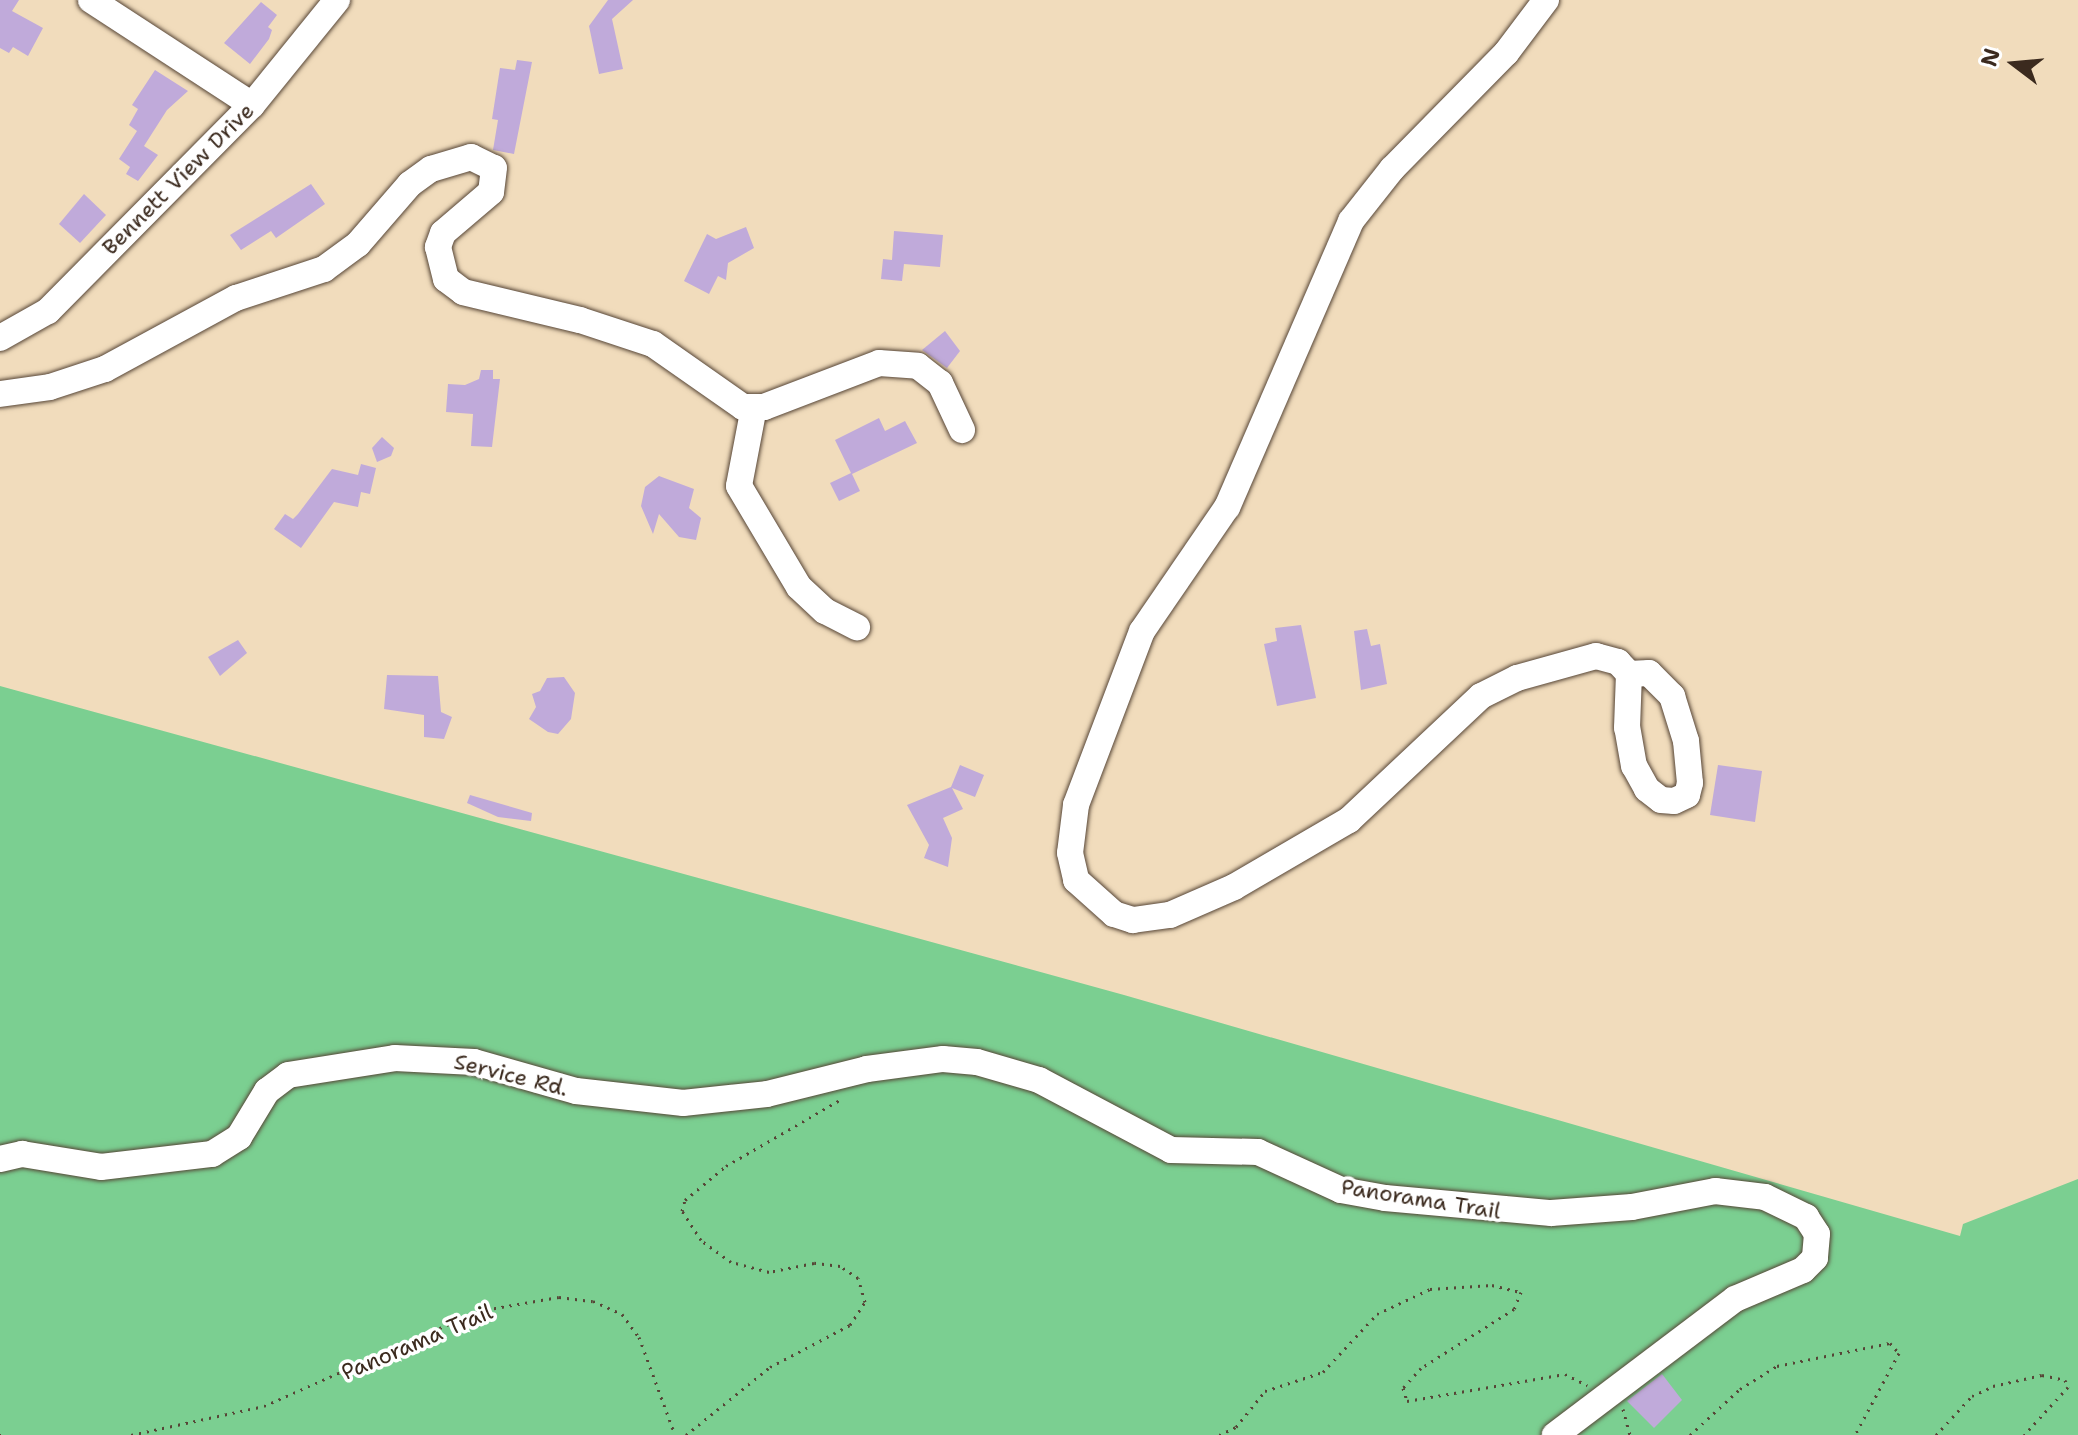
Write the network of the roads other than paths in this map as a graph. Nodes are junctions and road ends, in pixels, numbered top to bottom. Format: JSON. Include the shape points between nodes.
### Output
{"nodes":[{"id":1,"x":91,"y":0,"type":"edge"},
{"id":2,"x":337,"y":0,"type":"edge"},
{"id":3,"x":1546,"y":0,"type":"edge"},
{"id":4,"x":252,"y":105,"type":"junction"},
{"id":5,"x":0,"y":338,"type":"edge"},
{"id":6,"x":0,"y":394,"type":"edge"},
{"id":7,"x":754,"y":407,"type":"junction"},
{"id":8,"x":962,"y":430,"type":"dead end"},
{"id":9,"x":857,"y":627,"type":"dead end"},
{"id":10,"x":1629,"y":674,"type":"dead end"},
{"id":11,"x":867,"y":1069,"type":"joint"},
{"id":12,"x":0,"y":1159,"type":"edge"},
{"id":13,"x":1555,"y":1435,"type":"edge"}],
"edges":[{"from":1,"to":4,"type":"street"},
{"from":2,"to":4,"type":"street","name":"Bennett View Drive"},
{"from":3,"to":10,"type":"street","via":[[1506,53],[1392,169],[1351,221],[1227,507],[1142,631],[1076,805],[1070,853],[1076,880],[1114,914],[1133,920],[1170,915],[1234,887],[1349,820],[1481,696],[1517,678],[1596,656],[1618,662]]},
{"from":4,"to":5,"type":"street","name":"Bennett View Drive","via":[[48,311]]},
{"from":6,"to":7,"type":"street","via":[[50,387],[105,369],[236,298],[324,269],[358,244],[410,184],[431,169],[471,157],[494,168],[495,181],[491,192],[443,233],[437,259],[446,279],[486,301],[580,320],[653,344],[743,407]]},
{"from":7,"to":8,"type":"street","via":[[842,373],[899,361],[918,366],[940,383]]},
{"from":7,"to":9,"type":"street","via":[[739,486],[799,587],[825,611]]},
{"from":11,"to":12,"type":"street","name":"Service Rd.","via":[[767,1094],[683,1103],[576,1091],[474,1062],[395,1058],[288,1075],[267,1091],[239,1137],[212,1154],[101,1167],[22,1154]]},
{"from":11,"to":13,"type":"street","name":"Panorama Trail","via":[[943,1059],[977,1062],[1039,1080],[1171,1150],[1258,1152],[1341,1190],[1385,1198],[1551,1213],[1606,1210],[1715,1191],[1765,1197],[1806,1217],[1817,1234],[1815,1258],[1803,1270],[1735,1299]]}]}
